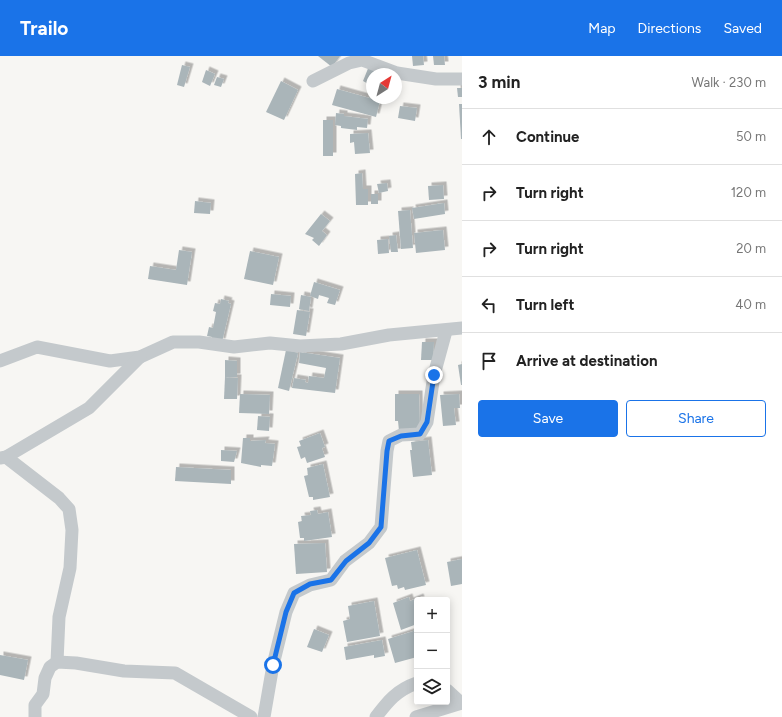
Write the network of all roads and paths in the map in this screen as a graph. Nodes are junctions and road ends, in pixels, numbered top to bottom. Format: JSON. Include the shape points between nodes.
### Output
{"nodes":[{"id":1,"x":462,"y":79,"type":"edge"},
{"id":2,"x":313,"y":81,"type":"dead end"},
{"id":3,"x":462,"y":328,"type":"edge"},
{"id":4,"x":446,"y":330,"type":"junction"},
{"id":5,"x":140,"y":357,"type":"junction"},
{"id":6,"x":0,"y":361,"type":"edge"},
{"id":7,"x":3,"y":457,"type":"edge"},
{"id":8,"x":57,"y":662,"type":"junction"},
{"id":9,"x":414,"y":684,"type":"edge"},
{"id":10,"x":450,"y":693,"type":"edge"},
{"id":11,"x":461,"y":703,"type":"edge"},
{"id":12,"x":35,"y":717,"type":"edge"},
{"id":13,"x":251,"y":717,"type":"edge"},
{"id":14,"x":264,"y":717,"type":"edge"},
{"id":15,"x":376,"y":717,"type":"edge"},
{"id":16,"x":416,"y":717,"type":"edge"}],
"edges":[{"from":1,"to":2,"type":"street","via":[[436,79],[396,73],[362,60],[349,63]]},
{"from":3,"to":4,"type":"street"},
{"from":4,"to":5,"type":"street","via":[[389,335],[341,344],[300,346],[270,343],[234,347],[199,342],[173,342]]},
{"from":4,"to":14,"type":"street","via":[[434,375],[427,422],[420,434],[401,436],[389,441],[381,527],[369,543],[346,561],[331,580],[310,584],[294,593],[286,612],[273,665]]},
{"from":5,"to":6,"type":"street","via":[[110,361],[37,347]]},
{"from":5,"to":7,"type":"street","via":[[89,408]]},
{"from":7,"to":8,"type":"street","via":[[69,509],[72,530],[70,568],[59,617]]},
{"from":8,"to":12,"type":"street","via":[[50,667],[45,678],[43,694],[35,704]]},
{"from":8,"to":13,"type":"street","via":[[124,671],[175,673]]},
{"from":9,"to":15,"type":"street","via":[[402,688]]},
{"from":10,"to":11,"type":"street"},
{"from":11,"to":16,"type":"street"}]}
